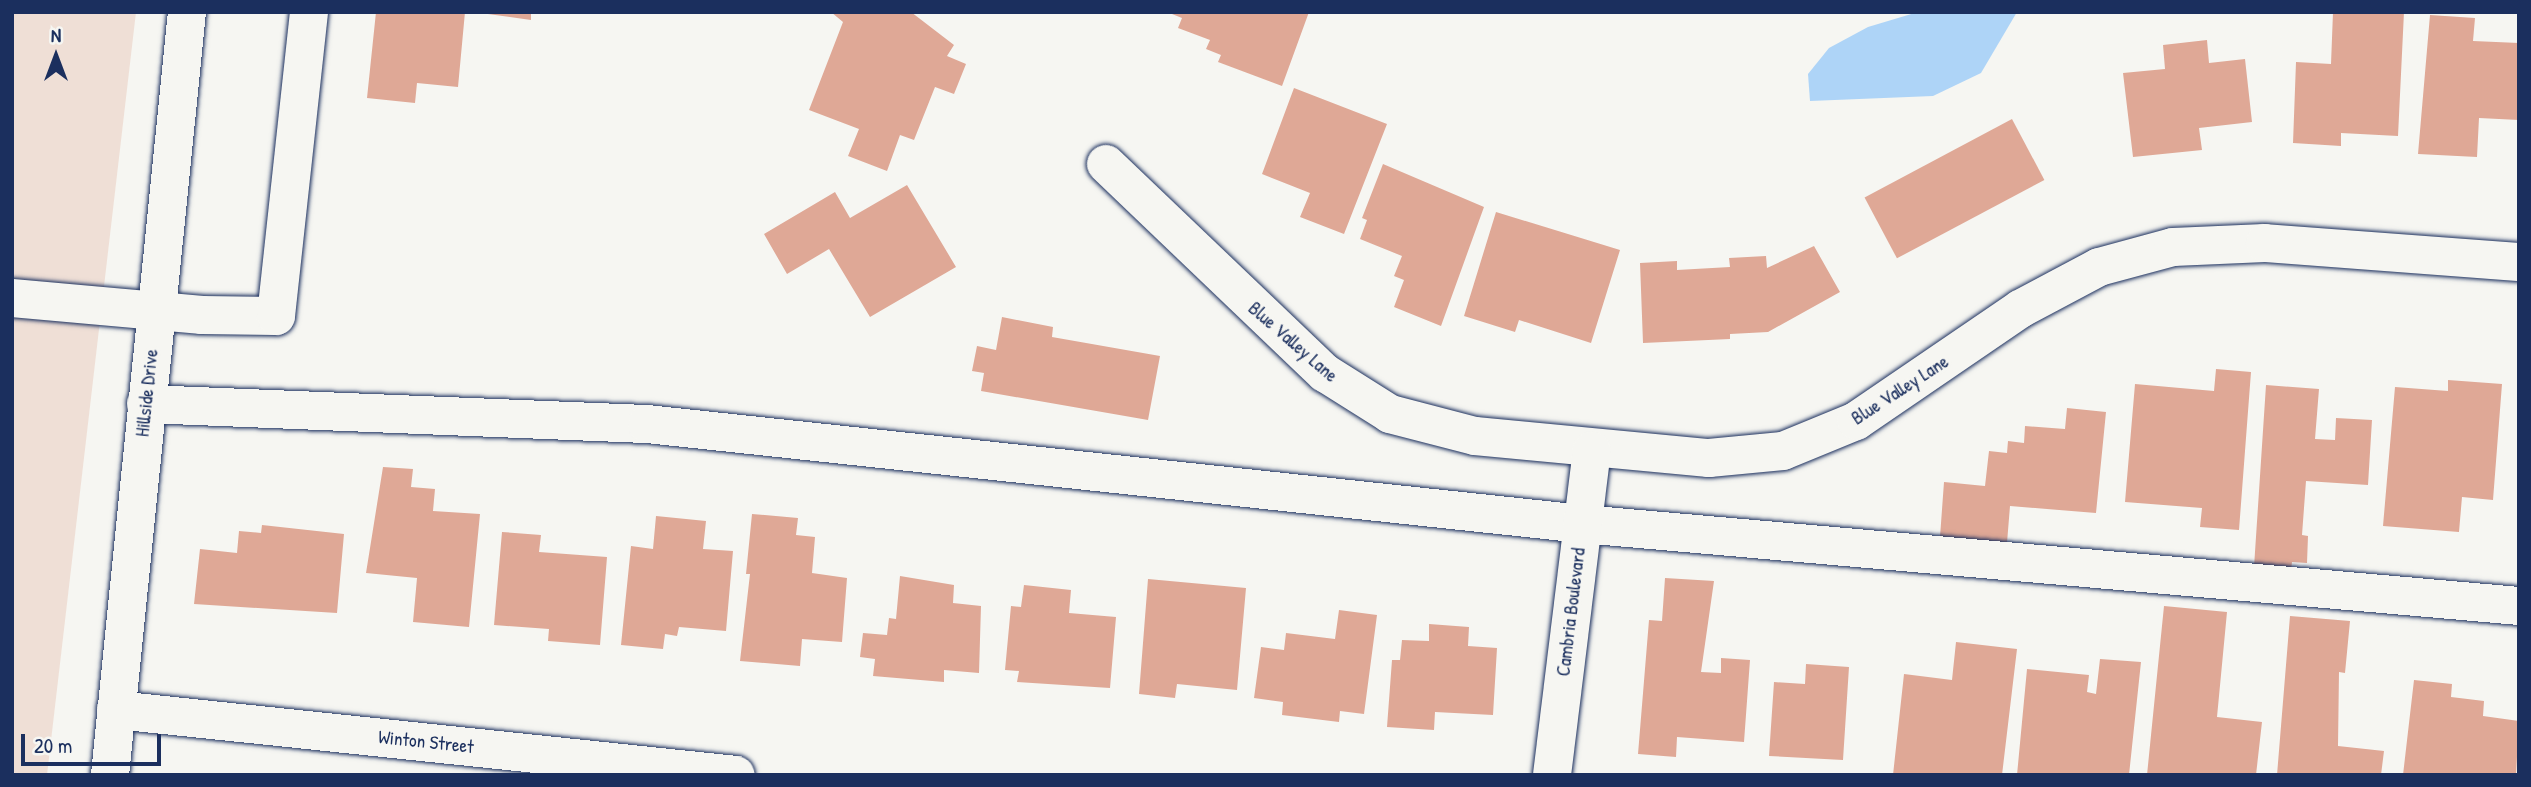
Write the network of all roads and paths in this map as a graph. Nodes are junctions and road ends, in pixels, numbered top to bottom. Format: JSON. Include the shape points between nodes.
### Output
{"nodes":[{"id":1,"x":187,"y":12,"type":"edge"},
{"id":2,"x":309,"y":12,"type":"edge"},
{"id":3,"x":1106,"y":164,"type":"dead end"},
{"id":4,"x":2519,"y":262,"type":"edge"},
{"id":5,"x":12,"y":298,"type":"edge"},
{"id":6,"x":156,"y":308,"type":"junction"},
{"id":7,"x":146,"y":404,"type":"junction"},
{"id":8,"x":1592,"y":450,"type":"junction"},
{"id":9,"x":1582,"y":524,"type":"junction"},
{"id":10,"x":2519,"y":606,"type":"edge"},
{"id":11,"x":116,"y":710,"type":"junction"},
{"id":12,"x":110,"y":775,"type":"edge"},
{"id":13,"x":736,"y":775,"type":"edge"},
{"id":14,"x":1552,"y":775,"type":"edge"}],
"edges":[{"from":1,"to":6,"type":"street","name":"Hillside Drive"},
{"from":2,"to":6,"type":"street","via":[[276,316],[202,315]]},
{"from":3,"to":8,"type":"street","name":"Blue Valley Lane","via":[[1269,324],[1325,373],[1390,414],[1475,436]]},
{"from":4,"to":8,"type":"street","name":"Blue Valley Lane","via":[[2265,243],[2174,247],[2088,273],[2020,309],[1856,421],[1783,451],[1709,458]]},
{"from":5,"to":6,"type":"street"},
{"from":6,"to":7,"type":"street","name":"Hillside Drive"},
{"from":7,"to":9,"type":"street","via":[[647,424]]},
{"from":7,"to":11,"type":"street","name":"Hillside Drive"},
{"from":8,"to":9,"type":"street","name":"Cambria Boulevard"},
{"from":9,"to":10,"type":"street"},
{"from":9,"to":14,"type":"street","name":"Cambria Boulevard"},
{"from":11,"to":12,"type":"street","name":"Hillside Drive"},
{"from":11,"to":13,"type":"street","name":"Winton Street"}]}
